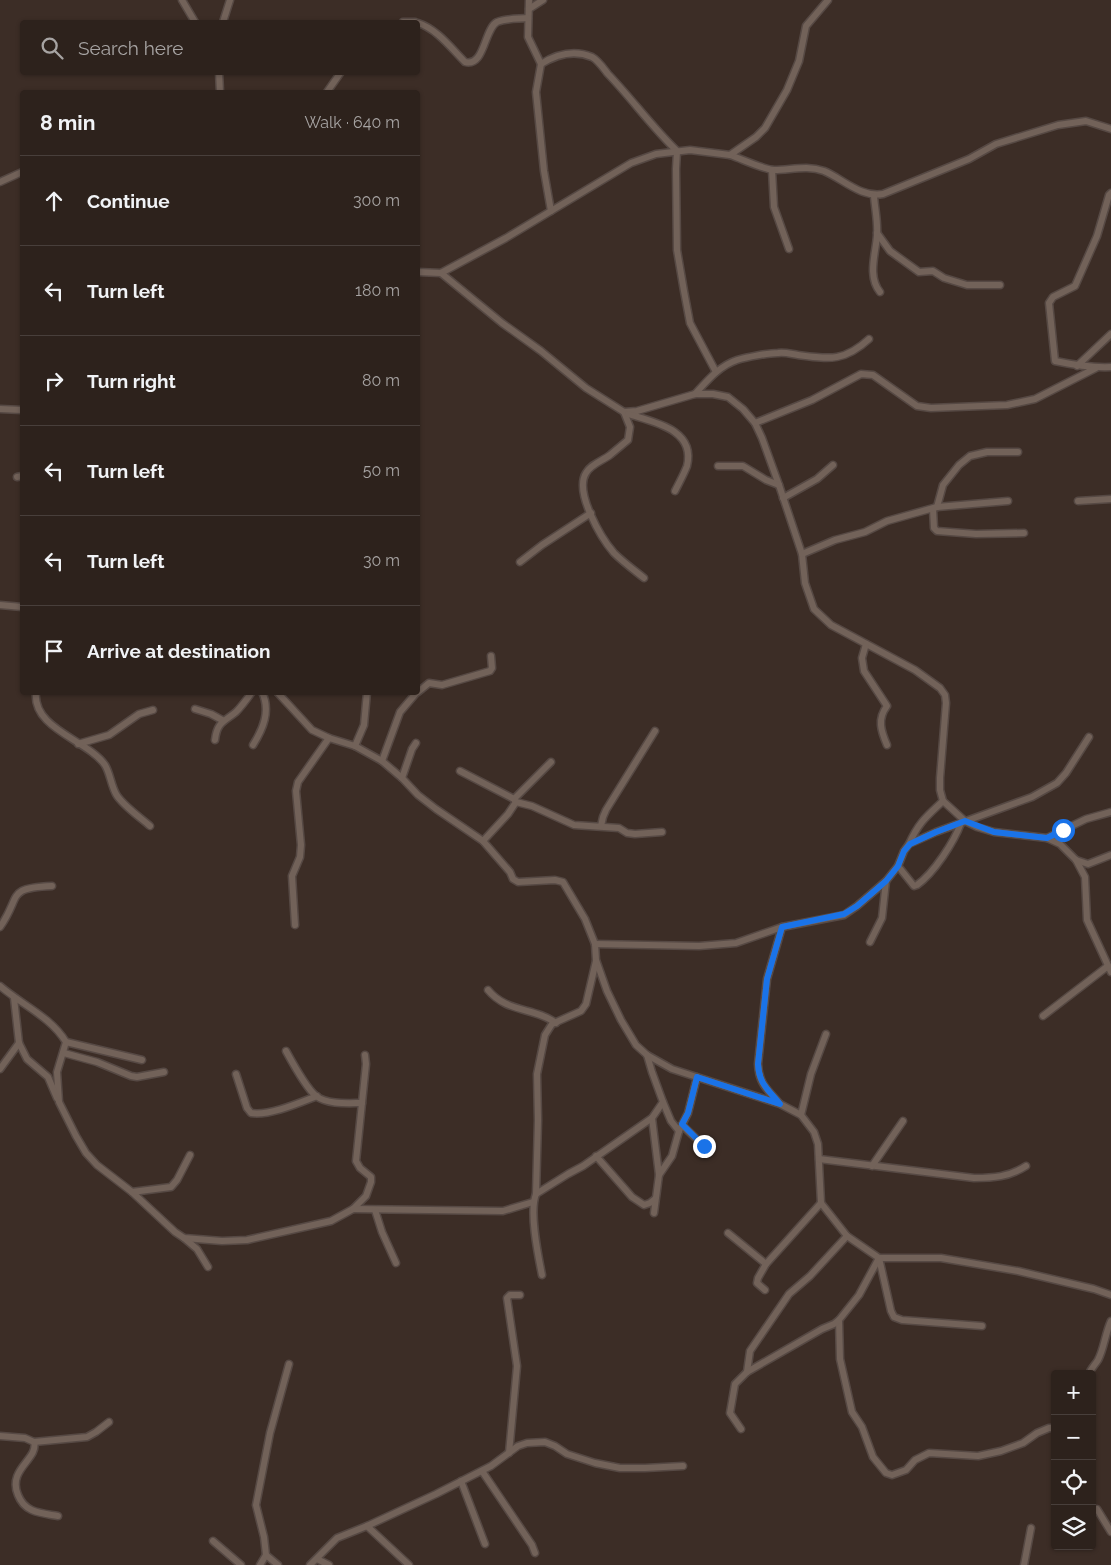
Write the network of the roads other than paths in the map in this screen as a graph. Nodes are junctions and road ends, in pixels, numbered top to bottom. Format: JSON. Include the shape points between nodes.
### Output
{"nodes":[{"id":1,"x":182,"y":0,"type":"edge"},
{"id":2,"x":230,"y":0,"type":"edge"},
{"id":3,"x":529,"y":0,"type":"edge"},
{"id":4,"x":543,"y":0,"type":"edge"},
{"id":5,"x":828,"y":0,"type":"edge"},
{"id":6,"x":530,"y":9,"type":"junction"},
{"id":7,"x":528,"y":18,"type":"junction"},
{"id":8,"x":194,"y":20,"type":"edge"},
{"id":9,"x":223,"y":20,"type":"edge"},
{"id":10,"x":420,"y":24,"type":"edge"},
{"id":11,"x":541,"y":64,"type":"junction"},
{"id":12,"x":219,"y":75,"type":"edge"},
{"id":13,"x":339,"y":75,"type":"edge"},
{"id":14,"x":220,"y":90,"type":"edge"},
{"id":15,"x":328,"y":90,"type":"edge"},
{"id":16,"x":1111,"y":129,"type":"edge"},
{"id":17,"x":677,"y":151,"type":"junction"},
{"id":18,"x":730,"y":155,"type":"junction"},
{"id":19,"x":772,"y":170,"type":"junction"},
{"id":20,"x":20,"y":173,"type":"edge"},
{"id":21,"x":0,"y":182,"type":"edge"},
{"id":22,"x":1111,"y":193,"type":"edge"},
{"id":23,"x":874,"y":196,"type":"junction"},
{"id":24,"x":551,"y":211,"type":"junction"},
{"id":25,"x":877,"y":234,"type":"junction"},
{"id":26,"x":789,"y":249,"type":"dead end"},
{"id":27,"x":420,"y":272,"type":"edge"},
{"id":28,"x":441,"y":273,"type":"junction"},
{"id":29,"x":1000,"y":285,"type":"dead end"},
{"id":30,"x":880,"y":292,"type":"dead end"},
{"id":31,"x":1111,"y":334,"type":"edge"},
{"id":32,"x":868,"y":339,"type":"dead end"},
{"id":33,"x":1077,"y":366,"type":"junction"},
{"id":34,"x":1111,"y":366,"type":"edge"},
{"id":35,"x":1096,"y":368,"type":"junction"},
{"id":36,"x":716,"y":372,"type":"junction"},
{"id":37,"x":695,"y":394,"type":"junction"},
{"id":38,"x":0,"y":409,"type":"edge"},
{"id":39,"x":20,"y":410,"type":"edge"},
{"id":40,"x":624,"y":412,"type":"junction"},
{"id":41,"x":755,"y":424,"type":"junction"},
{"id":42,"x":1018,"y":452,"type":"dead end"},
{"id":43,"x":833,"y":465,"type":"dead end"},
{"id":44,"x":718,"y":466,"type":"dead end"},
{"id":45,"x":779,"y":485,"type":"junction"},
{"id":46,"x":675,"y":490,"type":"dead end"},
{"id":47,"x":784,"y":498,"type":"junction"},
{"id":48,"x":1111,"y":499,"type":"edge"},
{"id":49,"x":1008,"y":501,"type":"dead end"},
{"id":50,"x":1078,"y":501,"type":"dead end"},
{"id":51,"x":935,"y":508,"type":"junction"},
{"id":52,"x":591,"y":513,"type":"junction"},
{"id":53,"x":1024,"y":532,"type":"dead end"},
{"id":54,"x":802,"y":554,"type":"junction"},
{"id":55,"x":520,"y":562,"type":"dead end"},
{"id":56,"x":644,"y":578,"type":"dead end"},
{"id":57,"x":0,"y":605,"type":"edge"},
{"id":58,"x":20,"y":607,"type":"edge"},
{"id":59,"x":866,"y":644,"type":"junction"},
{"id":60,"x":491,"y":656,"type":"dead end"},
{"id":61,"x":420,"y":690,"type":"edge"},
{"id":62,"x":36,"y":695,"type":"edge"},
{"id":63,"x":250,"y":695,"type":"edge"},
{"id":64,"x":263,"y":695,"type":"edge"},
{"id":65,"x":280,"y":695,"type":"edge"},
{"id":66,"x":367,"y":695,"type":"edge"},
{"id":67,"x":414,"y":695,"type":"edge"},
{"id":68,"x":195,"y":709,"type":"dead end"},
{"id":69,"x":153,"y":710,"type":"dead end"},
{"id":70,"x":222,"y":720,"type":"junction"},
{"id":71,"x":655,"y":731,"type":"dead end"},
{"id":72,"x":1089,"y":737,"type":"dead end"},
{"id":73,"x":329,"y":738,"type":"junction"},
{"id":74,"x":215,"y":740,"type":"dead end"},
{"id":75,"x":416,"y":743,"type":"dead end"},
{"id":76,"x":78,"y":744,"type":"junction"},
{"id":77,"x":253,"y":745,"type":"dead end"},
{"id":78,"x":888,"y":745,"type":"dead end"},
{"id":79,"x":355,"y":746,"type":"junction"},
{"id":80,"x":382,"y":761,"type":"junction"},
{"id":81,"x":550,"y":762,"type":"dead end"},
{"id":82,"x":460,"y":770,"type":"dead end"},
{"id":83,"x":402,"y":778,"type":"junction"},
{"id":84,"x":515,"y":800,"type":"junction"},
{"id":85,"x":944,"y":800,"type":"junction"},
{"id":86,"x":1111,"y":812,"type":"edge"},
{"id":87,"x":963,"y":822,"type":"junction"},
{"id":88,"x":150,"y":826,"type":"dead end"},
{"id":89,"x":601,"y":826,"type":"junction"},
{"id":90,"x":662,"y":832,"type":"dead end"},
{"id":91,"x":1047,"y":838,"type":"junction"},
{"id":92,"x":483,"y":841,"type":"junction"},
{"id":93,"x":910,"y":844,"type":"junction"},
{"id":94,"x":1111,"y":856,"type":"edge"},
{"id":95,"x":1076,"y":860,"type":"junction"},
{"id":96,"x":898,"y":866,"type":"junction"},
{"id":97,"x":886,"y":881,"type":"junction"},
{"id":98,"x":52,"y":886,"type":"dead end"},
{"id":99,"x":295,"y":924,"type":"dead end"},
{"id":100,"x":0,"y":927,"type":"edge"},
{"id":101,"x":782,"y":927,"type":"junction"},
{"id":102,"x":870,"y":942,"type":"dead end"},
{"id":103,"x":595,"y":944,"type":"junction"},
{"id":104,"x":596,"y":960,"type":"junction"},
{"id":105,"x":1109,"y":969,"type":"edge"},
{"id":106,"x":0,"y":986,"type":"edge"},
{"id":107,"x":488,"y":990,"type":"dead end"},
{"id":108,"x":14,"y":998,"type":"junction"},
{"id":109,"x":1044,"y":1016,"type":"dead end"},
{"id":110,"x":556,"y":1023,"type":"junction"},
{"id":111,"x":826,"y":1034,"type":"dead end"},
{"id":112,"x":66,"y":1042,"type":"junction"},
{"id":113,"x":19,"y":1043,"type":"junction"},
{"id":114,"x":286,"y":1051,"type":"dead end"},
{"id":115,"x":64,"y":1053,"type":"junction"},
{"id":116,"x":647,"y":1054,"type":"junction"},
{"id":117,"x":365,"y":1056,"type":"dead end"},
{"id":118,"x":142,"y":1060,"type":"dead end"},
{"id":119,"x":0,"y":1070,"type":"edge"},
{"id":120,"x":164,"y":1072,"type":"dead end"},
{"id":121,"x":236,"y":1074,"type":"dead end"},
{"id":122,"x":697,"y":1077,"type":"junction"},
{"id":123,"x":317,"y":1096,"type":"junction"},
{"id":124,"x":59,"y":1102,"type":"junction"},
{"id":125,"x":663,"y":1102,"type":"junction"},
{"id":126,"x":362,"y":1103,"type":"junction"},
{"id":127,"x":780,"y":1104,"type":"junction"},
{"id":128,"x":801,"y":1115,"type":"junction"},
{"id":129,"x":652,"y":1118,"type":"junction"},
{"id":130,"x":903,"y":1121,"type":"dead end"},
{"id":131,"x":681,"y":1128,"type":"junction"},
{"id":132,"x":704,"y":1146,"type":"dead end"},
{"id":133,"x":190,"y":1156,"type":"dead end"},
{"id":134,"x":596,"y":1156,"type":"junction"},
{"id":135,"x":819,"y":1159,"type":"junction"},
{"id":136,"x":872,"y":1166,"type":"junction"},
{"id":137,"x":1026,"y":1166,"type":"dead end"},
{"id":138,"x":659,"y":1175,"type":"junction"},
{"id":139,"x":132,"y":1192,"type":"junction"},
{"id":140,"x":536,"y":1194,"type":"junction"},
{"id":141,"x":655,"y":1199,"type":"junction"},
{"id":142,"x":533,"y":1202,"type":"junction"},
{"id":143,"x":820,"y":1203,"type":"junction"},
{"id":144,"x":353,"y":1209,"type":"junction"},
{"id":145,"x":375,"y":1210,"type":"junction"},
{"id":146,"x":654,"y":1213,"type":"dead end"},
{"id":147,"x":728,"y":1233,"type":"dead end"},
{"id":148,"x":847,"y":1236,"type":"junction"},
{"id":149,"x":184,"y":1238,"type":"junction"},
{"id":150,"x":879,"y":1258,"type":"junction"},
{"id":151,"x":396,"y":1263,"type":"dead end"},
{"id":152,"x":766,"y":1264,"type":"junction"},
{"id":153,"x":208,"y":1266,"type":"dead end"},
{"id":154,"x":542,"y":1275,"type":"dead end"},
{"id":155,"x":765,"y":1290,"type":"dead end"},
{"id":156,"x":520,"y":1295,"type":"dead end"},
{"id":157,"x":1111,"y":1295,"type":"edge"},
{"id":158,"x":839,"y":1320,"type":"junction"},
{"id":159,"x":1111,"y":1321,"type":"edge"},
{"id":160,"x":982,"y":1326,"type":"dead end"},
{"id":161,"x":289,"y":1364,"type":"dead end"},
{"id":162,"x":1091,"y":1370,"type":"edge"},
{"id":163,"x":747,"y":1372,"type":"junction"},
{"id":164,"x":109,"y":1422,"type":"dead end"},
{"id":165,"x":1051,"y":1428,"type":"edge"},
{"id":166,"x":741,"y":1429,"type":"dead end"},
{"id":167,"x":0,"y":1436,"type":"edge"},
{"id":168,"x":34,"y":1442,"type":"junction"},
{"id":169,"x":509,"y":1453,"type":"junction"},
{"id":170,"x":683,"y":1466,"type":"dead end"},
{"id":171,"x":482,"y":1470,"type":"junction"},
{"id":172,"x":461,"y":1481,"type":"junction"},
{"id":173,"x":1097,"y":1509,"type":"dead end"},
{"id":174,"x":58,"y":1516,"type":"dead end"},
{"id":175,"x":367,"y":1526,"type":"junction"},
{"id":176,"x":1031,"y":1528,"type":"dead end"},
{"id":177,"x":1111,"y":1532,"type":"edge"},
{"id":178,"x":213,"y":1541,"type":"dead end"},
{"id":179,"x":485,"y":1544,"type":"dead end"},
{"id":180,"x":535,"y":1553,"type":"dead end"},
{"id":181,"x":266,"y":1554,"type":"junction"},
{"id":182,"x":317,"y":1559,"type":"junction"},
{"id":183,"x":241,"y":1565,"type":"edge"},
{"id":184,"x":260,"y":1565,"type":"edge"},
{"id":185,"x":278,"y":1565,"type":"edge"},
{"id":186,"x":310,"y":1565,"type":"edge"},
{"id":187,"x":329,"y":1565,"type":"edge"},
{"id":188,"x":410,"y":1565,"type":"edge"},
{"id":189,"x":1024,"y":1565,"type":"edge"}],
"edges":[{"from":1,"to":8,"type":"street"},
{"from":2,"to":9,"type":"street"},
{"from":3,"to":6,"type":"street"},
{"from":4,"to":6,"type":"street"},
{"from":5,"to":18,"type":"street","via":[[806,26],[799,61],[765,128]]},
{"from":6,"to":7,"type":"street"},
{"from":7,"to":10,"type":"street","via":[[497,22],[492,26],[482,52],[469,63],[435,32]]},
{"from":7,"to":11,"type":"street","via":[[528,37]]},
{"from":11,"to":17,"type":"street","via":[[562,54],[594,58]]},
{"from":11,"to":24,"type":"street","via":[[536,92]]},
{"from":12,"to":14,"type":"street"},
{"from":13,"to":15,"type":"street"},
{"from":16,"to":23,"type":"street","via":[[1086,121],[1058,124],[996,144],[969,159]]},
{"from":17,"to":18,"type":"street"},
{"from":17,"to":24,"type":"street","via":[[656,154],[631,164]]},
{"from":17,"to":36,"type":"street","via":[[677,250],[682,283],[690,323]]},
{"from":18,"to":19,"type":"street"},
{"from":19,"to":23,"type":"street","via":[[806,168],[824,171]]},
{"from":19,"to":26,"type":"street","via":[[774,207]]},
{"from":20,"to":21,"type":"street"},
{"from":22,"to":33,"type":"street","via":[[1075,286],[1053,297],[1049,304],[1055,361]]},
{"from":23,"to":25,"type":"street"},
{"from":24,"to":28,"type":"street"},
{"from":25,"to":29,"type":"street","via":[[890,251],[919,272],[933,271],[967,285]]},
{"from":25,"to":30,"type":"street","via":[[873,273]]},
{"from":27,"to":28,"type":"street"},
{"from":28,"to":40,"type":"street","via":[[586,388]]},
{"from":31,"to":33,"type":"street"},
{"from":32,"to":36,"type":"street","via":[[848,355],[836,358],[779,352],[736,360]]},
{"from":33,"to":35,"type":"street"},
{"from":34,"to":35,"type":"street"},
{"from":35,"to":41,"type":"street","via":[[1035,399],[1007,406],[931,408],[917,406],[873,375],[861,374],[812,400]]},
{"from":36,"to":37,"type":"street"},
{"from":37,"to":40,"type":"street"},
{"from":37,"to":41,"type":"street","via":[[728,397]]},
{"from":38,"to":39,"type":"street"},
{"from":40,"to":46,"type":"street","via":[[670,427],[683,441],[687,466]]},
{"from":40,"to":52,"type":"street","via":[[630,427],[628,440],[591,467],[582,479],[583,494]]},
{"from":41,"to":45,"type":"street"},
{"from":42,"to":51,"type":"street","via":[[987,452],[970,456],[943,485]]},
{"from":43,"to":47,"type":"street","via":[[817,479]]},
{"from":44,"to":45,"type":"street","via":[[743,466]]},
{"from":45,"to":47,"type":"street"},
{"from":47,"to":54,"type":"street"},
{"from":48,"to":50,"type":"street"},
{"from":49,"to":51,"type":"street"},
{"from":51,"to":53,"type":"street","via":[[934,528],[937,532]]},
{"from":51,"to":54,"type":"street","via":[[887,521]]},
{"from":52,"to":55,"type":"street"},
{"from":52,"to":56,"type":"street","via":[[614,552]]},
{"from":54,"to":59,"type":"street","via":[[805,584],[814,609],[831,625]]},
{"from":57,"to":58,"type":"street"},
{"from":59,"to":78,"type":"street","via":[[862,658],[864,671],[887,706],[881,714],[881,724]]},
{"from":59,"to":85,"type":"street","via":[[915,670],[945,695],[940,778]]},
{"from":60,"to":61,"type":"street","via":[[490,672],[442,685],[430,683]]},
{"from":62,"to":76,"type":"street","via":[[39,712]]},
{"from":63,"to":70,"type":"street","via":[[236,712]]},
{"from":64,"to":77,"type":"street","via":[[266,716]]},
{"from":65,"to":73,"type":"street","via":[[312,730]]},
{"from":66,"to":79,"type":"street","via":[[364,725]]},
{"from":67,"to":80,"type":"street","via":[[400,712]]},
{"from":68,"to":70,"type":"street"},
{"from":69,"to":76,"type":"street","via":[[139,714],[108,735]]},
{"from":70,"to":74,"type":"street"},
{"from":71,"to":89,"type":"street","via":[[606,810]]},
{"from":72,"to":87,"type":"street","via":[[1058,783],[1032,797]]},
{"from":73,"to":79,"type":"street"},
{"from":73,"to":99,"type":"street","via":[[298,782],[296,791],[301,845],[292,876]]},
{"from":75,"to":83,"type":"street"},
{"from":76,"to":88,"type":"street","via":[[106,766],[118,797]]},
{"from":79,"to":80,"type":"street"},
{"from":80,"to":83,"type":"street"},
{"from":81,"to":84,"type":"street"},
{"from":82,"to":84,"type":"street"},
{"from":83,"to":92,"type":"street","via":[[418,795]]},
{"from":84,"to":89,"type":"street","via":[[574,825]]},
{"from":84,"to":92,"type":"street","via":[[508,814]]},
{"from":85,"to":87,"type":"street"},
{"from":85,"to":93,"type":"street","via":[[923,818]]},
{"from":86,"to":91,"type":"street","via":[[1086,819]]},
{"from":87,"to":91,"type":"street","via":[[994,832]]},
{"from":87,"to":93,"type":"street"},
{"from":87,"to":96,"type":"street","via":[[939,862],[917,886]]},
{"from":89,"to":90,"type":"street","via":[[635,834]]},
{"from":91,"to":95,"type":"street","via":[[1060,844]]},
{"from":92,"to":103,"type":"street","via":[[518,882],[563,882],[585,919]]},
{"from":93,"to":96,"type":"street"},
{"from":94,"to":95,"type":"street","via":[[1088,864]]},
{"from":95,"to":105,"type":"street","via":[[1085,877],[1087,920]]},
{"from":96,"to":97,"type":"street"},
{"from":97,"to":101,"type":"street","via":[[844,914]]},
{"from":97,"to":102,"type":"street","via":[[882,918]]},
{"from":98,"to":100,"type":"street","via":[[22,890]]},
{"from":101,"to":103,"type":"street","via":[[736,943]]},
{"from":101,"to":127,"type":"street","via":[[767,979],[758,1064],[762,1084]]},
{"from":103,"to":104,"type":"street"},
{"from":104,"to":110,"type":"street","via":[[586,1004],[581,1011]]},
{"from":104,"to":116,"type":"street","via":[[621,1020],[636,1045]]},
{"from":105,"to":109,"type":"street"},
{"from":106,"to":108,"type":"street"},
{"from":107,"to":110,"type":"street","via":[[506,1005],[549,1017]]},
{"from":108,"to":112,"type":"street","via":[[51,1023]]},
{"from":108,"to":113,"type":"street"},
{"from":110,"to":140,"type":"street","via":[[545,1035],[537,1074]]},
{"from":111,"to":128,"type":"street","via":[[811,1074]]},
{"from":112,"to":115,"type":"street"},
{"from":112,"to":118,"type":"street"},
{"from":113,"to":119,"type":"street"},
{"from":113,"to":124,"type":"street","via":[[27,1059],[48,1078]]},
{"from":114,"to":123,"type":"street","via":[[296,1070]]},
{"from":115,"to":120,"type":"street","via":[[131,1076]]},
{"from":115,"to":124,"type":"street","via":[[57,1072]]},
{"from":116,"to":122,"type":"street","via":[[672,1069]]},
{"from":116,"to":125,"type":"street"},
{"from":117,"to":126,"type":"street"},
{"from":121,"to":123,"type":"street","via":[[250,1113],[267,1112]]},
{"from":122,"to":127,"type":"street"},
{"from":122,"to":131,"type":"street"},
{"from":123,"to":126,"type":"street","via":[[328,1101]]},
{"from":124,"to":139,"type":"street","via":[[86,1153]]},
{"from":125,"to":129,"type":"street"},
{"from":125,"to":131,"type":"street","via":[[671,1121]]},
{"from":126,"to":144,"type":"street","via":[[356,1161],[371,1182],[366,1196]]},
{"from":127,"to":128,"type":"street"},
{"from":128,"to":135,"type":"street","via":[[814,1132]]},
{"from":129,"to":134,"type":"street"},
{"from":129,"to":138,"type":"street"},
{"from":130,"to":136,"type":"street"},
{"from":131,"to":132,"type":"street"},
{"from":131,"to":138,"type":"street","via":[[672,1156]]},
{"from":133,"to":139,"type":"street","via":[[171,1187]]},
{"from":134,"to":140,"type":"street"},
{"from":134,"to":141,"type":"street","via":[[632,1197],[644,1205]]},
{"from":135,"to":136,"type":"street"},
{"from":135,"to":143,"type":"street"},
{"from":136,"to":137,"type":"street","via":[[996,1178]]},
{"from":138,"to":141,"type":"street"},
{"from":139,"to":149,"type":"street"},
{"from":140,"to":142,"type":"street"},
{"from":141,"to":146,"type":"street"},
{"from":142,"to":145,"type":"street","via":[[503,1211]]},
{"from":142,"to":154,"type":"street"},
{"from":143,"to":148,"type":"street"},
{"from":143,"to":152,"type":"street"},
{"from":144,"to":145,"type":"street"},
{"from":144,"to":149,"type":"street","via":[[331,1221],[247,1240]]},
{"from":145,"to":151,"type":"street"},
{"from":147,"to":152,"type":"street"},
{"from":148,"to":150,"type":"street"},
{"from":148,"to":163,"type":"street","via":[[789,1294],[750,1351]]},
{"from":149,"to":153,"type":"street","via":[[197,1249]]},
{"from":150,"to":157,"type":"street","via":[[941,1258],[1018,1271]]},
{"from":150,"to":158,"type":"street","via":[[859,1295]]},
{"from":150,"to":160,"type":"street","via":[[894,1317]]},
{"from":152,"to":155,"type":"street","via":[[757,1283]]},
{"from":156,"to":169,"type":"street","via":[[507,1298],[517,1366]]},
{"from":158,"to":163,"type":"street"},
{"from":158,"to":165,"type":"street","via":[[840,1359],[852,1412],[862,1427],[873,1457],[886,1473],[892,1475],[906,1470],[929,1452],[978,1456],[1001,1451]]},
{"from":159,"to":162,"type":"street","via":[[1098,1359]]},
{"from":161,"to":181,"type":"street","via":[[270,1433],[256,1505]]},
{"from":163,"to":166,"type":"street","via":[[735,1384],[730,1413]]},
{"from":164,"to":168,"type":"street","via":[[87,1437]]},
{"from":167,"to":168,"type":"street","via":[[29,1438]]},
{"from":168,"to":174,"type":"street","via":[[34,1451],[16,1476],[16,1491],[22,1504],[31,1511]]},
{"from":169,"to":170,"type":"street","via":[[527,1443],[545,1442],[567,1454],[620,1468]]},
{"from":169,"to":171,"type":"street"},
{"from":171,"to":172,"type":"street"},
{"from":171,"to":180,"type":"street"},
{"from":172,"to":175,"type":"street"},
{"from":172,"to":179,"type":"street"},
{"from":173,"to":177,"type":"street"},
{"from":175,"to":182,"type":"street","via":[[337,1538]]},
{"from":175,"to":188,"type":"street"},
{"from":176,"to":189,"type":"street"},
{"from":178,"to":183,"type":"street"},
{"from":181,"to":184,"type":"street"},
{"from":181,"to":185,"type":"street"},
{"from":182,"to":186,"type":"street"},
{"from":182,"to":187,"type":"street"}]}
